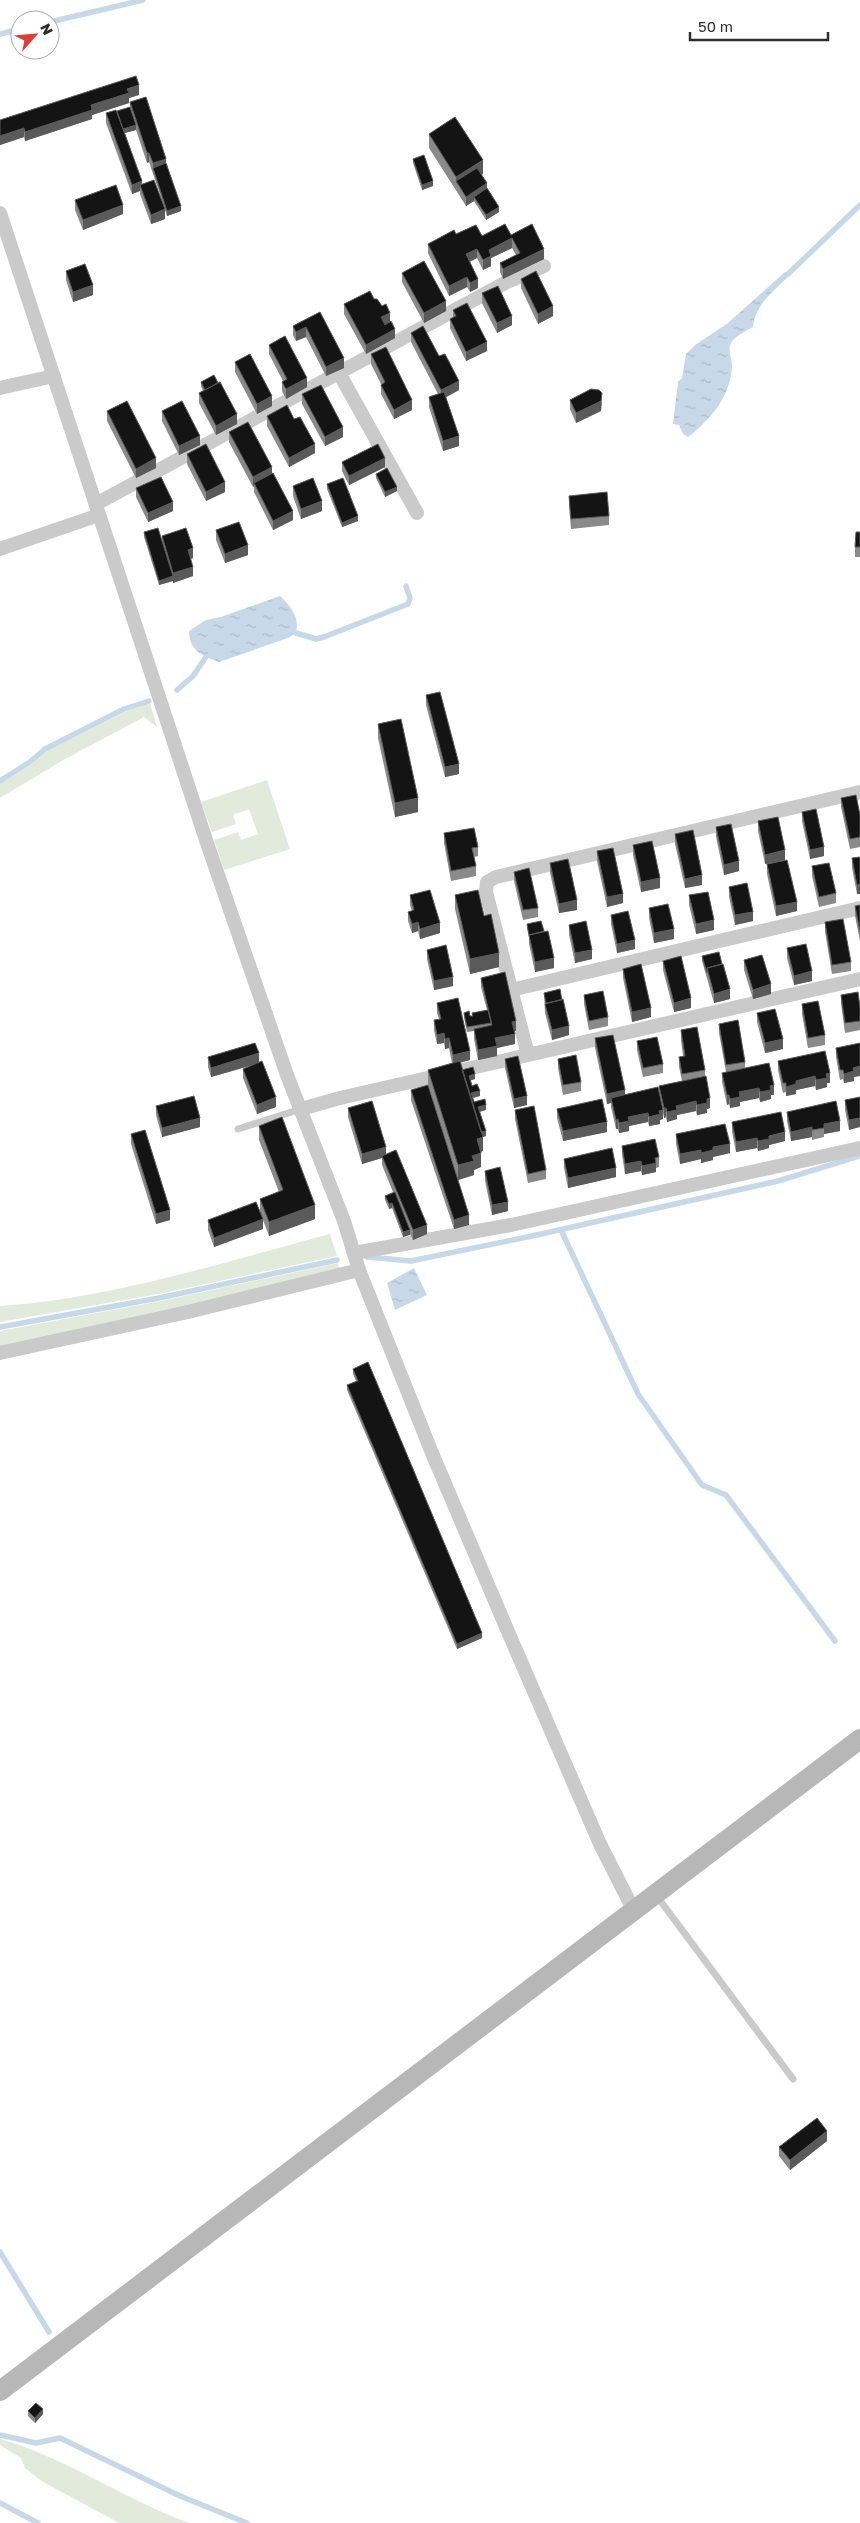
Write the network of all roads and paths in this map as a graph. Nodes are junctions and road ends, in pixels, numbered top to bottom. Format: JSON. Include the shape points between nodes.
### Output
{"nodes":[{"id":1,"x":0,"y":213,"type":"edge"},
{"id":2,"x":544,"y":266,"type":"dead end"},
{"id":3,"x":339,"y":373,"type":"junction"},
{"id":4,"x":54,"y":376,"type":"junction"},
{"id":5,"x":0,"y":388,"type":"edge"},
{"id":6,"x":97,"y":510,"type":"junction"},
{"id":7,"x":417,"y":513,"type":"dead end"},
{"id":8,"x":0,"y":549,"type":"edge"},
{"id":9,"x":860,"y":792,"type":"edge"},
{"id":10,"x":860,"y":908,"type":"edge"},
{"id":11,"x":860,"y":979,"type":"edge"},
{"id":12,"x":511,"y":990,"type":"junction"},
{"id":13,"x":528,"y":1054,"type":"junction"},
{"id":14,"x":300,"y":1109,"type":"junction"},
{"id":15,"x":238,"y":1130,"type":"dead end"},
{"id":16,"x":860,"y":1148,"type":"edge"},
{"id":17,"x":354,"y":1253,"type":"junction"},
{"id":18,"x":359,"y":1270,"type":"junction"},
{"id":19,"x":0,"y":1353,"type":"edge"},
{"id":20,"x":860,"y":1739,"type":"edge"},
{"id":21,"x":656,"y":1894,"type":"junction"},
{"id":22,"x":634,"y":1911,"type":"junction"},
{"id":23,"x":793,"y":2079,"type":"dead end"},
{"id":24,"x":0,"y":2391,"type":"edge"}],
"edges":[{"from":1,"to":4,"type":"street"},
{"from":2,"to":3,"type":"street","via":[[505,283]]},
{"from":3,"to":6,"type":"street"},
{"from":3,"to":7,"type":"street"},
{"from":4,"to":5,"type":"street"},
{"from":4,"to":6,"type":"street"},
{"from":6,"to":8,"type":"street"},
{"from":6,"to":14,"type":"street","via":[[207,843]]},
{"from":9,"to":12,"type":"street","via":[[491,879],[487,882],[486,892]]},
{"from":10,"to":12,"type":"street"},
{"from":11,"to":13,"type":"street"},
{"from":12,"to":13,"type":"street"},
{"from":13,"to":14,"type":"street"},
{"from":14,"to":15,"type":"lane"},
{"from":14,"to":17,"type":"street"},
{"from":16,"to":17,"type":"street","via":[[511,1225]]},
{"from":17,"to":18,"type":"street"},
{"from":18,"to":19,"type":"street"},
{"from":18,"to":22,"type":"street","via":[[432,1453],[600,1844]]},
{"from":20,"to":21,"type":"main road"},
{"from":21,"to":22,"type":"main road"},
{"from":21,"to":23,"type":"lane"},
{"from":22,"to":24,"type":"main road"}]}
